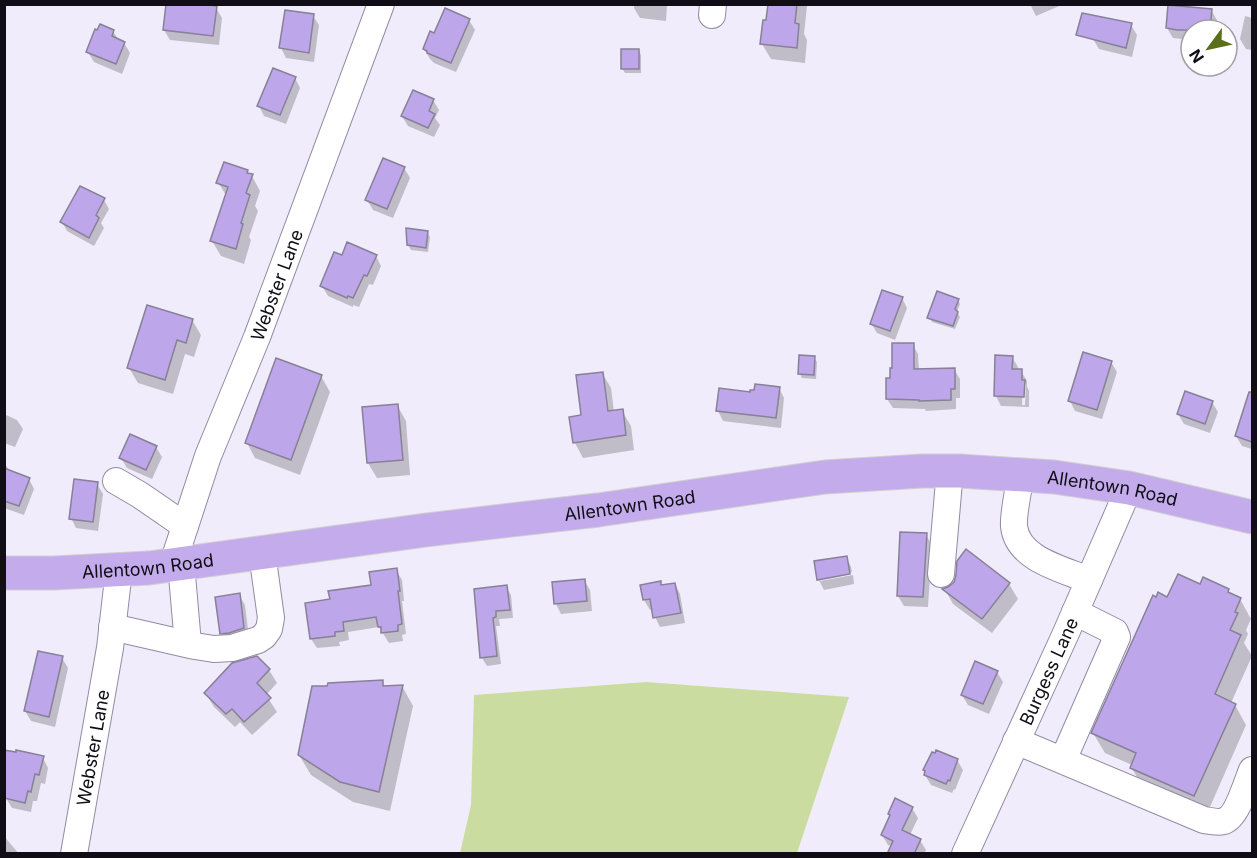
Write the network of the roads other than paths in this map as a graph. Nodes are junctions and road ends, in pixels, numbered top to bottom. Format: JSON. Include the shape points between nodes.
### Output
{"nodes":[{"id":1,"x":381,"y":4,"type":"edge"},
{"id":2,"x":950,"y":470,"type":"junction"},
{"id":3,"x":1021,"y":475,"type":"junction"},
{"id":4,"x":116,"y":481,"type":"dead end"},
{"id":5,"x":1129,"y":488,"type":"junction"},
{"id":6,"x":1252,"y":518,"type":"edge"},
{"id":7,"x":185,"y":526,"type":"junction"},
{"id":8,"x":262,"y":553,"type":"junction"},
{"id":9,"x":177,"y":565,"type":"junction"},
{"id":10,"x":119,"y":570,"type":"junction"},
{"id":11,"x":4,"y":573,"type":"edge"},
{"id":12,"x":940,"y":574,"type":"dead end"},
{"id":13,"x":1089,"y":580,"type":"junction"},
{"id":14,"x":1075,"y":612,"type":"junction"},
{"id":15,"x":112,"y":627,"type":"junction"},
{"id":16,"x":188,"y":645,"type":"junction"},
{"id":17,"x":1016,"y":741,"type":"junction"},
{"id":18,"x":1063,"y":760,"type":"junction"},
{"id":19,"x":1252,"y":770,"type":"edge"},
{"id":20,"x":74,"y":854,"type":"edge"},
{"id":21,"x":964,"y":854,"type":"edge"}],
"edges":[{"from":1,"to":7,"type":"street","name":"Webster Lane","via":[[257,337],[208,456]]},
{"from":2,"to":3,"type":"main road","name":"Allentown Road"},
{"from":2,"to":8,"type":"main road","name":"Allentown Road","via":[[825,477]]},
{"from":2,"to":12,"type":"street"},
{"from":3,"to":5,"type":"main road","name":"Allentown Road"},
{"from":3,"to":13,"type":"street","via":[[1014,524],[1018,541],[1042,561]]},
{"from":4,"to":7,"type":"street"},
{"from":5,"to":6,"type":"main road","name":"Allentown Road"},
{"from":5,"to":13,"type":"street","name":"Burgess Lane"},
{"from":7,"to":9,"type":"street","name":"Webster Lane"},
{"from":8,"to":9,"type":"main road","name":"Allentown Road"},
{"from":8,"to":16,"type":"street","via":[[271,618],[264,636],[232,648]]},
{"from":9,"to":10,"type":"main road","name":"Allentown Road"},
{"from":9,"to":16,"type":"street"},
{"from":10,"to":11,"type":"main road","name":"Allentown Road"},
{"from":10,"to":15,"type":"street","name":"Webster Lane"},
{"from":13,"to":14,"type":"street","name":"Burgess Lane"},
{"from":14,"to":17,"type":"street","name":"Burgess Lane"},
{"from":14,"to":18,"type":"street","via":[[1115,632],[1117,637]]},
{"from":15,"to":16,"type":"street"},
{"from":15,"to":20,"type":"street","name":"Webster Lane"},
{"from":17,"to":18,"type":"street"},
{"from":17,"to":21,"type":"street","name":"Burgess Lane"},
{"from":18,"to":19,"type":"street","via":[[1204,820],[1224,822],[1233,814]]}]}
